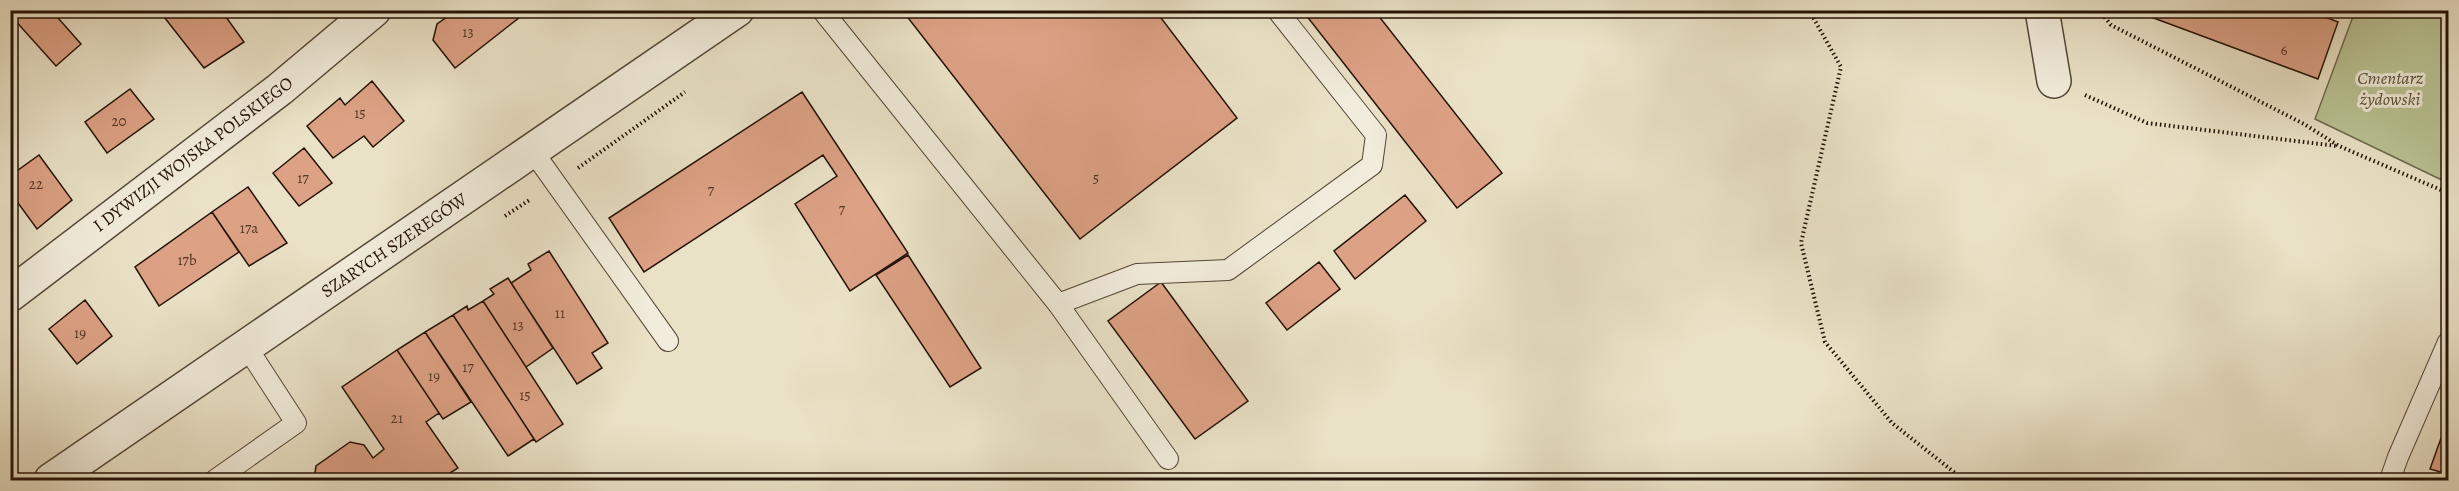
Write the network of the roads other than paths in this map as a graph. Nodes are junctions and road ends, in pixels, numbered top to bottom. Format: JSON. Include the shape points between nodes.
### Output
{"nodes":[{"id":1,"x":374,"y":10,"type":"edge"},
{"id":2,"x":737,"y":10,"type":"edge"},
{"id":3,"x":822,"y":10,"type":"edge"},
{"id":4,"x":1277,"y":10,"type":"edge"},
{"id":5,"x":2042,"y":10,"type":"edge"},
{"id":6,"x":2054,"y":81,"type":"road end"},
{"id":7,"x":532,"y":150,"type":"junction"},
{"id":8,"x":10,"y":295,"type":"edge"},
{"id":9,"x":1058,"y":304,"type":"junction"},
{"id":10,"x":668,"y":341,"type":"dead end"},
{"id":11,"x":2448,"y":342,"type":"edge"},
{"id":12,"x":246,"y":346,"type":"junction"},
{"id":13,"x":1168,"y":459,"type":"dead end"},
{"id":14,"x":51,"y":480,"type":"edge"},
{"id":15,"x":215,"y":480,"type":"edge"},
{"id":16,"x":2390,"y":480,"type":"edge"}],
"edges":[{"from":1,"to":8,"type":"street","name":"I DYWIZJI WOJSKA POLSKIEGO","via":[[280,89]]},
{"from":2,"to":7,"type":"street","name":"SZARYCH SZEREGÓW"},
{"from":3,"to":9,"type":"lane"},
{"from":4,"to":9,"type":"lane","via":[[1376,135],[1372,165],[1228,270],[1137,274]]},
{"from":5,"to":6,"type":"street"},
{"from":7,"to":10,"type":"lane"},
{"from":7,"to":12,"type":"street","name":"SZARYCH SZEREGÓW"},
{"from":9,"to":13,"type":"lane"},
{"from":11,"to":16,"type":"lane"},
{"from":12,"to":14,"type":"street","name":"SZARYCH SZEREGÓW"},
{"from":12,"to":15,"type":"lane","via":[[297,423]]}]}
